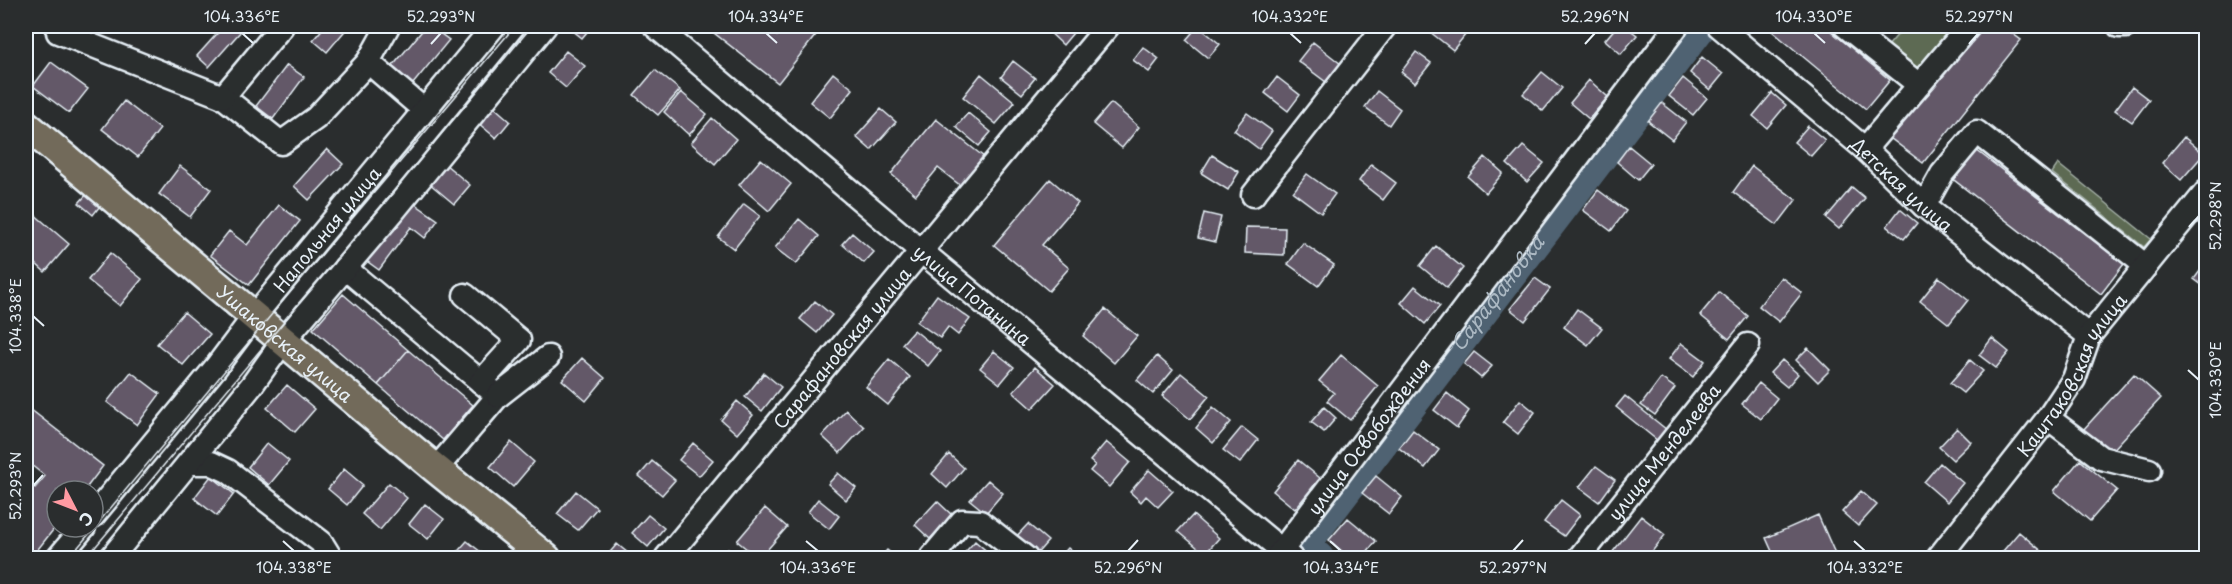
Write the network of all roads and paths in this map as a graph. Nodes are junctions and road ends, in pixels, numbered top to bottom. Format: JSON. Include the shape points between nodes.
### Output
{"nodes":[{"id":1,"x":282,"y":26,"type":"edge"},
{"id":2,"x":388,"y":26,"type":"edge"},
{"id":3,"x":494,"y":26,"type":"edge"},
{"id":4,"x":545,"y":26,"type":"edge"},
{"id":5,"x":656,"y":26,"type":"edge"},
{"id":6,"x":1108,"y":26,"type":"edge"},
{"id":7,"x":1385,"y":26,"type":"edge"},
{"id":8,"x":1677,"y":26,"type":"edge"},
{"id":9,"x":1719,"y":26,"type":"edge"},
{"id":10,"x":1845,"y":26,"type":"edge"},
{"id":11,"x":1969,"y":26,"type":"edge"},
{"id":12,"x":2119,"y":26,"type":"edge"},
{"id":13,"x":2126,"y":26,"type":"edge"},
{"id":14,"x":58,"y":32,"type":"dead end"},
{"id":15,"x":368,"y":62,"type":"junction"},
{"id":16,"x":1919,"y":85,"type":"junction"},
{"id":17,"x":223,"y":97,"type":"junction"},
{"id":18,"x":424,"y":110,"type":"junction"},
{"id":19,"x":26,"y":125,"type":"edge"},
{"id":20,"x":1864,"y":149,"type":"junction"},
{"id":21,"x":1253,"y":195,"type":"dead end"},
{"id":22,"x":2206,"y":195,"type":"edge"},
{"id":23,"x":1924,"y":206,"type":"junction"},
{"id":24,"x":920,"y":250,"type":"junction"},
{"id":25,"x":2146,"y":266,"type":"junction"},
{"id":26,"x":345,"y":268,"type":"junction"},
{"id":27,"x":465,"y":295,"type":"dead end"},
{"id":28,"x":255,"y":315,"type":"junction"},
{"id":29,"x":2089,"y":336,"type":"junction"},
{"id":30,"x":284,"y":340,"type":"junction"},
{"id":31,"x":1748,"y":345,"type":"dead end"},
{"id":32,"x":548,"y":357,"type":"dead end"},
{"id":33,"x":490,"y":389,"type":"junction"},
{"id":34,"x":2048,"y":418,"type":"junction"},
{"id":35,"x":190,"y":463,"type":"junction"},
{"id":36,"x":436,"y":469,"type":"junction"},
{"id":37,"x":2149,"y":470,"type":"dead end"},
{"id":38,"x":105,"y":501,"type":"edge"},
{"id":39,"x":74,"y":539,"type":"edge"},
{"id":40,"x":1283,"y":556,"type":"edge"},
{"id":41,"x":58,"y":558,"type":"edge"},
{"id":42,"x":111,"y":558,"type":"edge"},
{"id":43,"x":328,"y":558,"type":"edge"},
{"id":44,"x":546,"y":558,"type":"edge"},
{"id":45,"x":666,"y":558,"type":"edge"},
{"id":46,"x":931,"y":558,"type":"edge"},
{"id":47,"x":1026,"y":558,"type":"edge"},
{"id":48,"x":1579,"y":558,"type":"edge"},
{"id":49,"x":1938,"y":558,"type":"edge"}],
"edges":[{"from":1,"to":17,"type":"street"},
{"from":2,"to":15,"type":"street"},
{"from":3,"to":18,"type":"street","name":"Напольная улица"},
{"from":4,"to":26,"type":"street"},
{"from":5,"to":24,"type":"street","name":"улица Потанина"},
{"from":6,"to":24,"type":"street","name":"Сарафановская улица"},
{"from":7,"to":21,"type":"street"},
{"from":8,"to":40,"type":"street","name":"улица Освобождения"},
{"from":9,"to":20,"type":"street","name":"Детская улица"},
{"from":10,"to":16,"type":"street"},
{"from":11,"to":16,"type":"street"},
{"from":12,"to":13,"type":"street"},
{"from":14,"to":17,"type":"street"},
{"from":15,"to":17,"type":"street","via":[[315,118],[281,143]]},
{"from":15,"to":18,"type":"street"},
{"from":16,"to":20,"type":"street"},
{"from":18,"to":28,"type":"street","name":"Напольная улица"},
{"from":19,"to":28,"type":"main road","name":"Ушаковская улица"},
{"from":20,"to":23,"type":"street","name":"Детская улица"},
{"from":22,"to":25,"type":"street","name":"Каштаковская улица"},
{"from":23,"to":25,"type":"street","via":[[1942,174],[1977,132]]},
{"from":23,"to":29,"type":"street","name":"Детская улица"},
{"from":24,"to":40,"type":"street","name":"улица Потанина"},
{"from":24,"to":45,"type":"street","name":"Сарафановская улица"},
{"from":25,"to":29,"type":"street","name":"Каштаковская улица"},
{"from":26,"to":30,"type":"street"},
{"from":26,"to":33,"type":"street"},
{"from":27,"to":33,"type":"street","via":[[519,340]]},
{"from":28,"to":30,"type":"main road","name":"Ушаковская улица"},
{"from":28,"to":38,"type":"street","name":"Напольная улица"},
{"from":29,"to":34,"type":"street","name":"Каштаковская улица","via":[[2074,379]]},
{"from":30,"to":35,"type":"street"},
{"from":30,"to":36,"type":"main road","name":"Ушаковская улица"},
{"from":31,"to":48,"type":"street","name":"улица Менделеева"},
{"from":32,"to":33,"type":"street"},
{"from":33,"to":36,"type":"street"},
{"from":34,"to":37,"type":"street","via":[[2101,458]]},
{"from":34,"to":49,"type":"street","name":"Каштаковская улица"},
{"from":35,"to":42,"type":"street"},
{"from":35,"to":43,"type":"street","via":[[212,464],[228,471],[321,542]]},
{"from":36,"to":44,"type":"main road","name":"Ушаковская улица"},
{"from":39,"to":41,"type":"street"},
{"from":46,"to":47,"type":"street","via":[[962,521],[980,522]]}]}
